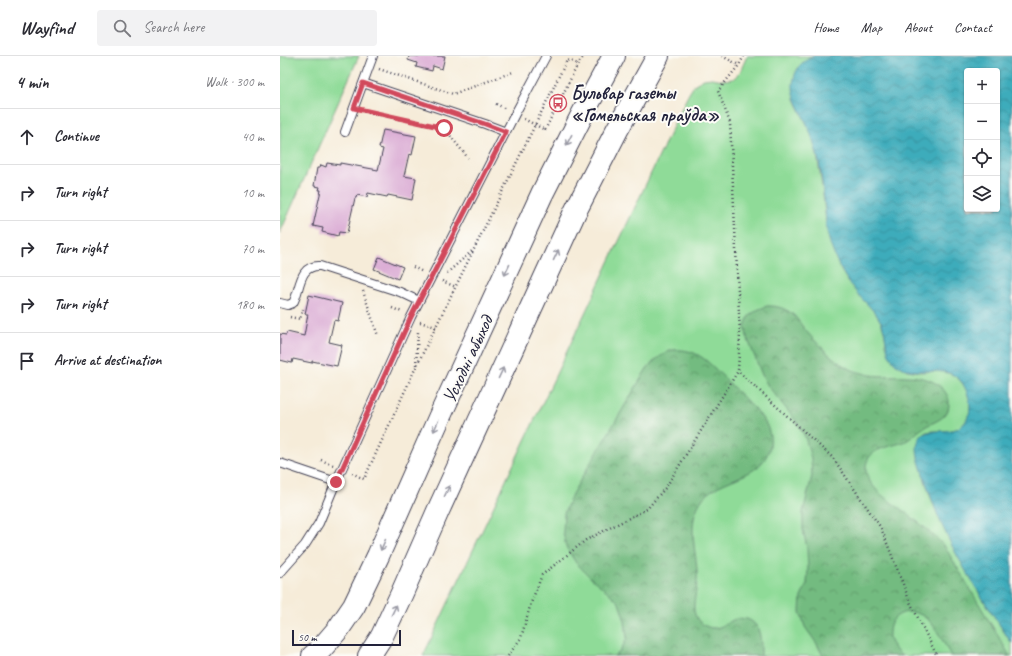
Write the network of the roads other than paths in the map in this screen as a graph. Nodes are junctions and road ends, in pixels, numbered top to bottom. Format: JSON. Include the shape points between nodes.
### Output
{"nodes":[{"id":1,"x":373,"y":56,"type":"edge"},
{"id":2,"x":546,"y":56,"type":"edge"},
{"id":3,"x":614,"y":56,"type":"edge"},
{"id":4,"x":658,"y":56,"type":"edge"},
{"id":5,"x":363,"y":83,"type":"junction"},
{"id":6,"x":345,"y":132,"type":"dead end"},
{"id":7,"x":506,"y":132,"type":"junction"},
{"id":8,"x":419,"y":301,"type":"junction"},
{"id":9,"x":280,"y":303,"type":"edge"},
{"id":10,"x":280,"y":463,"type":"edge"},
{"id":11,"x":336,"y":482,"type":"junction"},
{"id":12,"x":280,"y":573,"type":"edge"},
{"id":13,"x":313,"y":656,"type":"edge"},
{"id":14,"x":369,"y":656,"type":"edge"}],
"edges":[{"from":1,"to":5,"type":"lane"},
{"from":2,"to":7,"type":"lane"},
{"from":3,"to":13,"type":"main road","name":"Усходні абыход","one_way":true,"via":[[542,194],[354,606],[339,628]]},
{"from":14,"to":4,"type":"main road","name":"Усходні абыход","one_way":true,"via":[[382,636],[576,212]]},
{"from":5,"to":6,"type":"lane"},
{"from":5,"to":7,"type":"lane"},
{"from":7,"to":8,"type":"lane"},
{"from":8,"to":9,"type":"lane","via":[[400,292],[315,266],[303,275],[294,303]]},
{"from":8,"to":11,"type":"lane"},
{"from":10,"to":11,"type":"lane"},
{"from":11,"to":12,"type":"lane","via":[[312,534]]}]}
